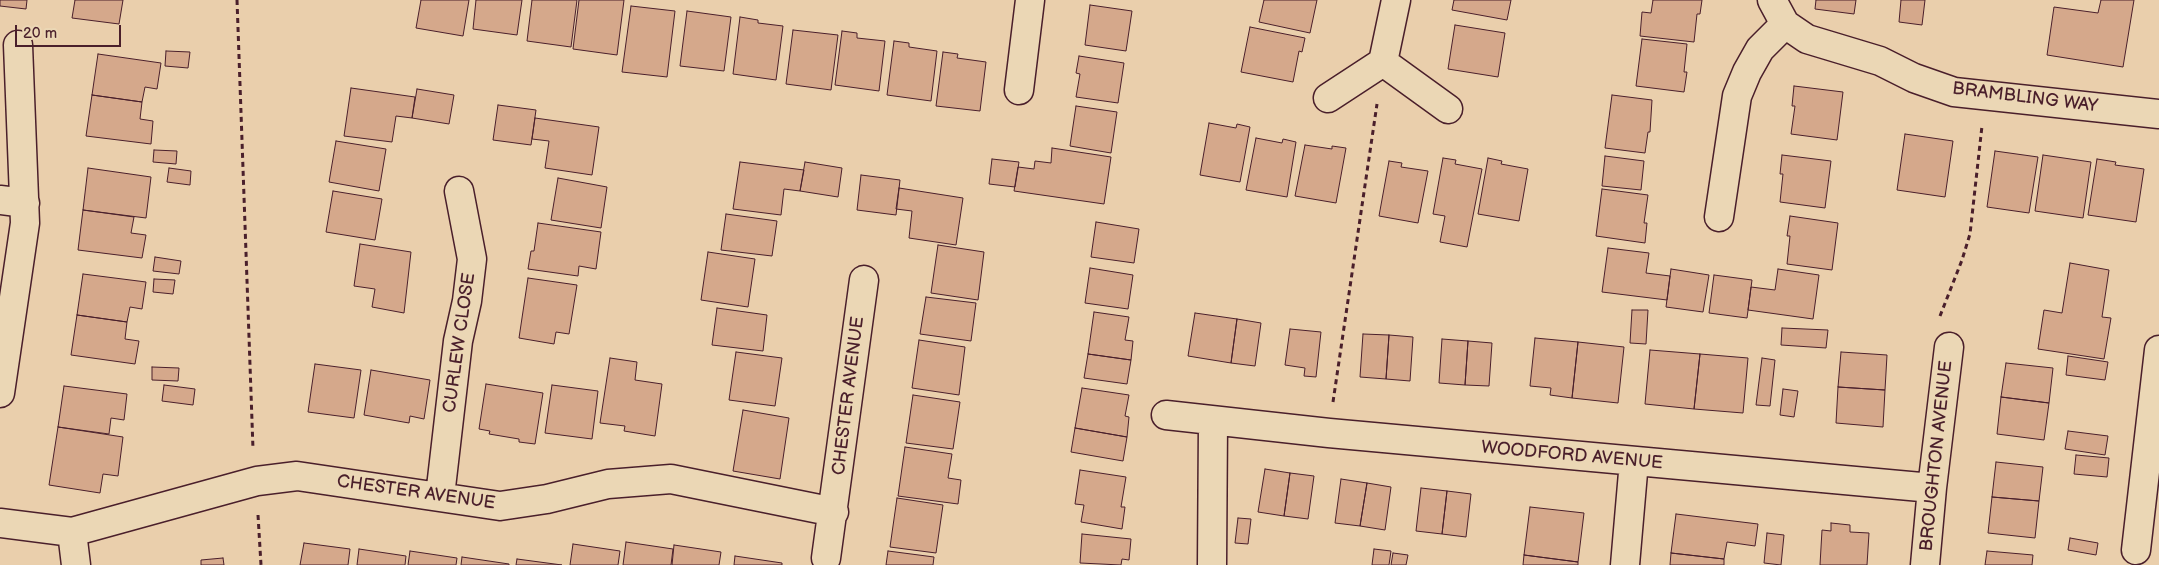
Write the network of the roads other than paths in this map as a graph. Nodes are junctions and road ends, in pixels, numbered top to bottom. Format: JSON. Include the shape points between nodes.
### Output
{"nodes":[{"id":1,"x":1030,"y":0,"type":"edge"},
{"id":2,"x":1396,"y":0,"type":"edge"},
{"id":3,"x":1772,"y":0,"type":"edge"},
{"id":4,"x":1785,"y":24,"type":"junction"},
{"id":5,"x":18,"y":45,"type":"dead end"},
{"id":6,"x":1383,"y":62,"type":"junction"},
{"id":7,"x":1019,"y":90,"type":"dead end"},
{"id":8,"x":1328,"y":98,"type":"dead end"},
{"id":9,"x":1448,"y":109,"type":"dead end"},
{"id":10,"x":2159,"y":114,"type":"edge"},
{"id":11,"x":459,"y":191,"type":"dead end"},
{"id":12,"x":12,"y":202,"type":"edge"},
{"id":13,"x":1719,"y":217,"type":"dead end"},
{"id":14,"x":864,"y":280,"type":"dead end"},
{"id":15,"x":1949,"y":347,"type":"road end"},
{"id":16,"x":2159,"y":350,"type":"edge"},
{"id":17,"x":0,"y":393,"type":"edge"},
{"id":18,"x":1166,"y":415,"type":"dead end"},
{"id":19,"x":1213,"y":422,"type":"junction"},
{"id":20,"x":1634,"y":462,"type":"junction"},
{"id":21,"x":1932,"y":488,"type":"junction"},
{"id":22,"x":440,"y":496,"type":"junction"},
{"id":23,"x":834,"y":512,"type":"junction"},
{"id":24,"x":2149,"y":515,"type":"edge"},
{"id":25,"x":0,"y":522,"type":"edge"},
{"id":26,"x":72,"y":532,"type":"junction"},
{"id":27,"x":2136,"y":550,"type":"dead end"},
{"id":28,"x":826,"y":558,"type":"dead end"},
{"id":29,"x":76,"y":565,"type":"edge"},
{"id":30,"x":1212,"y":565,"type":"edge"},
{"id":31,"x":1624,"y":565,"type":"edge"},
{"id":32,"x":1925,"y":565,"type":"edge"}],
"edges":[{"from":1,"to":7,"type":"street"},
{"from":2,"to":6,"type":"street"},
{"from":3,"to":4,"type":"street","name":"BRAMBLING WAY"},
{"from":4,"to":10,"type":"street","name":"BRAMBLING WAY","via":[[1807,39],[1880,61],[1914,78],[1954,92]]},
{"from":4,"to":13,"type":"street","via":[[1760,49],[1737,96]]},
{"from":5,"to":12,"type":"street"},
{"from":6,"to":8,"type":"street"},
{"from":6,"to":9,"type":"street"},
{"from":11,"to":22,"type":"street","name":"CURLEW CLOSE","via":[[472,259],[458,341]]},
{"from":12,"to":17,"type":"street","via":[[25,223]]},
{"from":14,"to":23,"type":"street","name":"CHESTER AVENUE"},
{"from":15,"to":21,"type":"street","name":"BROUGHTON AVENUE"},
{"from":16,"to":24,"type":"street"},
{"from":18,"to":19,"type":"street","name":"WOODFORD AVENUE"},
{"from":19,"to":20,"type":"street","name":"WOODFORD AVENUE"},
{"from":19,"to":30,"type":"street"},
{"from":20,"to":21,"type":"street","name":"WOODFORD AVENUE"},
{"from":20,"to":31,"type":"street"},
{"from":21,"to":32,"type":"street","name":"BROUGHTON AVENUE"},
{"from":22,"to":23,"type":"street","name":"CHESTER AVENUE","via":[[500,506],[547,499],[608,484],[671,480]]},
{"from":22,"to":26,"type":"street","name":"CHESTER AVENUE","via":[[297,476],[257,480]]},
{"from":23,"to":28,"type":"street","name":"CHESTER AVENUE"},
{"from":24,"to":27,"type":"street"},
{"from":25,"to":26,"type":"street","name":"CHESTER AVENUE"},
{"from":26,"to":29,"type":"street"}]}
